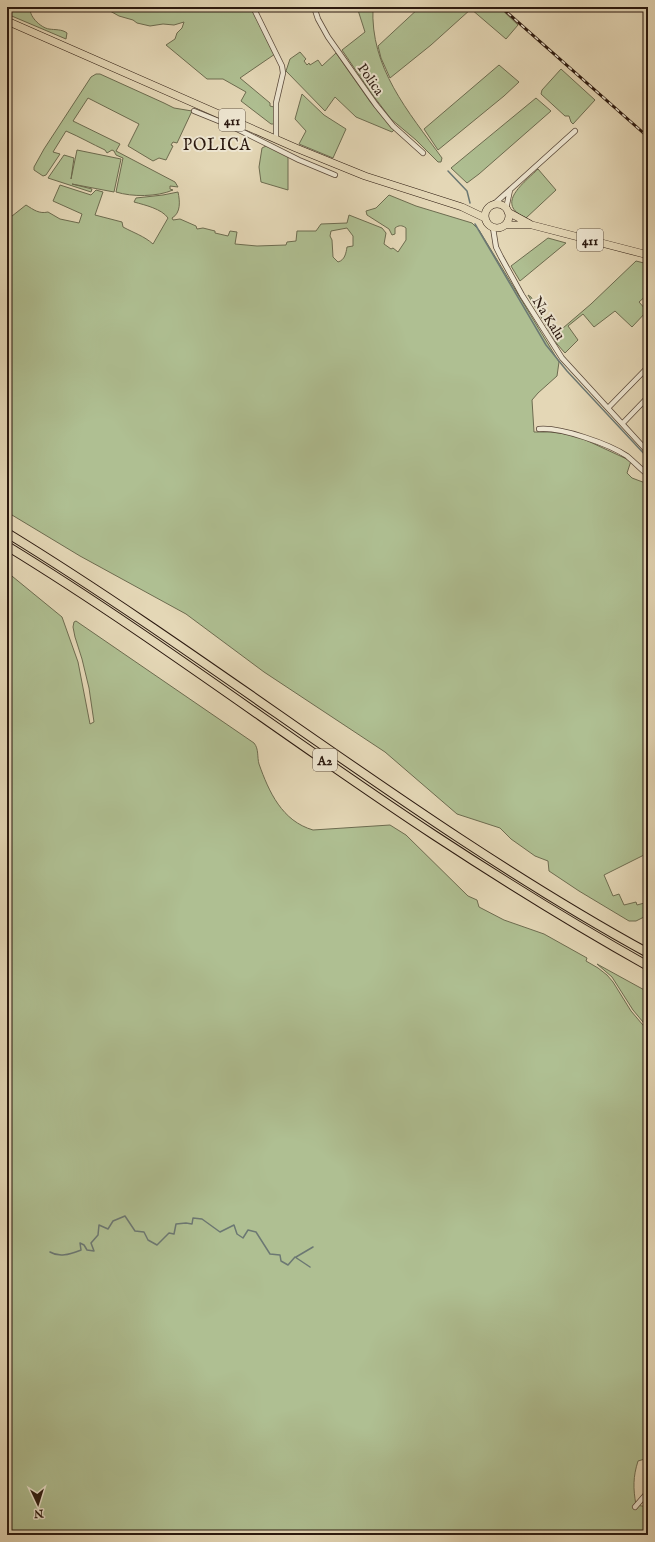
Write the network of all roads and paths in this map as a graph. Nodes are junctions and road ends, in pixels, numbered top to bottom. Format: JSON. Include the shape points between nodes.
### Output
{"nodes":[{"id":1,"x":253,"y":7,"type":"edge"},
{"id":2,"x":314,"y":7,"type":"edge"},
{"id":3,"x":7,"y":21,"type":"edge"},
{"id":4,"x":194,"y":110,"type":"dead end"},
{"id":5,"x":204,"y":111,"type":"junction"},
{"id":6,"x":575,"y":132,"type":"dead end"},
{"id":7,"x":276,"y":139,"type":"junction"},
{"id":8,"x":423,"y":153,"type":"dead end"},
{"id":9,"x":335,"y":175,"type":"dead end"},
{"id":10,"x":510,"y":190,"type":"junction"},
{"id":11,"x":462,"y":207,"type":"junction"},
{"id":12,"x":490,"y":207,"type":"junction"},
{"id":13,"x":507,"y":211,"type":"junction"},
{"id":14,"x":485,"y":218,"type":"junction"},
{"id":15,"x":505,"y":225,"type":"junction"},
{"id":16,"x":532,"y":226,"type":"junction"},
{"id":17,"x":493,"y":228,"type":"junction"},
{"id":18,"x":648,"y":255,"type":"edge"},
{"id":19,"x":648,"y":367,"type":"edge"},
{"id":20,"x":648,"y":397,"type":"edge"},
{"id":21,"x":609,"y":408,"type":"junction"},
{"id":22,"x":623,"y":424,"type":"junction"},
{"id":23,"x":539,"y":429,"type":"dead end"},
{"id":24,"x":648,"y":452,"type":"edge"},
{"id":25,"x":648,"y":475,"type":"edge"},
{"id":26,"x":7,"y":533,"type":"edge"},
{"id":27,"x":7,"y":546,"type":"edge"},
{"id":28,"x":648,"y":953,"type":"edge"},
{"id":29,"x":648,"y":966,"type":"edge"},
{"id":30,"x":648,"y":1492,"type":"edge"},
{"id":31,"x":634,"y":1507,"type":"dead end"}],
"edges":[{"from":1,"to":7,"type":"street","via":[[282,66],[283,73],[276,103]]},
{"from":2,"to":8,"type":"street","name":"Polica","via":[[328,37],[376,105],[393,126]]},
{"from":3,"to":5,"type":"main road","number":"411"},
{"from":4,"to":5,"type":"street"},
{"from":5,"to":7,"type":"main road","number":"411"},
{"from":5,"to":9,"type":"street","via":[[299,160]]},
{"from":6,"to":10,"type":"street"},
{"from":7,"to":11,"type":"main road","number":"411","via":[[365,176]]},
{"from":10,"to":12,"type":"street"},
{"from":10,"to":13,"type":"street"},
{"from":11,"to":12,"type":"main road","number":"411"},
{"from":11,"to":14,"type":"main road","number":"411"},
{"from":12,"to":13,"type":"main road","number":"411","via":[[499,204]]},
{"from":12,"to":14,"type":"main road"},
{"from":13,"to":15,"type":"main road","via":[[509,219]]},
{"from":13,"to":16,"type":"main road","number":"411"},
{"from":14,"to":17,"type":"main road","number":"411"},
{"from":15,"to":16,"type":"main road","number":"411"},
{"from":15,"to":17,"type":"main road","number":"411"},
{"from":16,"to":18,"type":"main road","number":"411"},
{"from":17,"to":21,"type":"street","name":"Na Kalu","via":[[496,247],[501,257],[550,340],[562,358]]},
{"from":19,"to":21,"type":"street"},
{"from":20,"to":22,"type":"street"},
{"from":21,"to":22,"type":"street","name":"Na Kalu"},
{"from":22,"to":24,"type":"street","name":"Na Kalu"},
{"from":23,"to":25,"type":"street","via":[[546,428],[599,442],[627,456]]},
{"from":26,"to":28,"type":"highway","number":"A2","via":[[130,613],[438,825],[610,933]]},
{"from":27,"to":29,"type":"highway","number":"A2","via":[[128,625],[434,835]]},
{"from":30,"to":31,"type":"street"}]}
